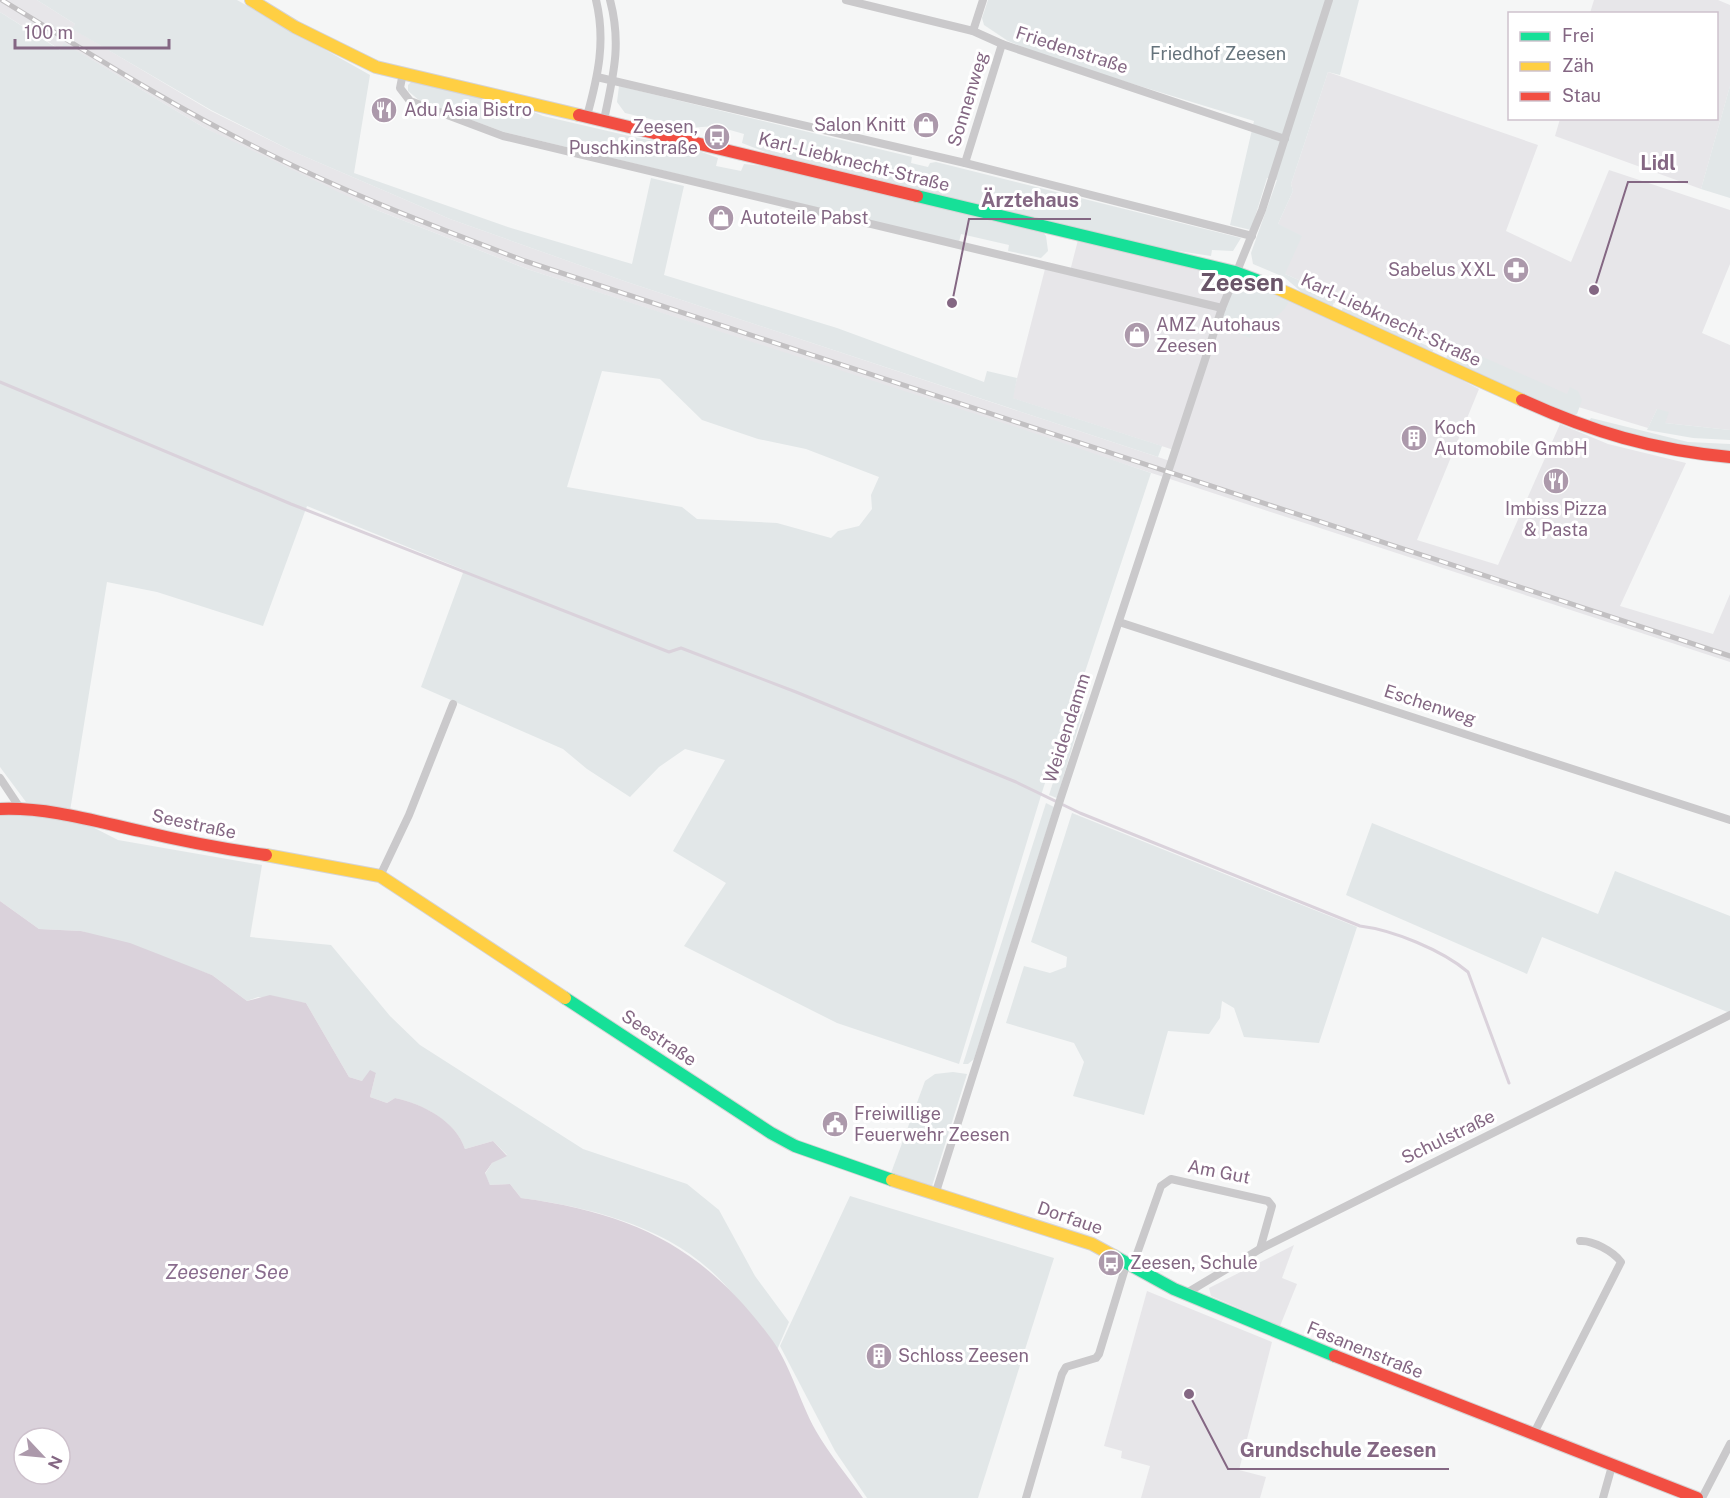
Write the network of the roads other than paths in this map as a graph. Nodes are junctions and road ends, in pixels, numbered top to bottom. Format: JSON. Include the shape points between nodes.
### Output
{"nodes":[{"id":1,"x":251,"y":0,"type":"edge"},
{"id":2,"x":596,"y":0,"type":"edge"},
{"id":3,"x":610,"y":0,"type":"edge"},
{"id":4,"x":846,"y":0,"type":"edge"},
{"id":5,"x":983,"y":0,"type":"edge"},
{"id":6,"x":1329,"y":0,"type":"edge"},
{"id":7,"x":973,"y":31,"type":"junction"},
{"id":8,"x":1002,"y":44,"type":"junction"},
{"id":9,"x":403,"y":73,"type":"junction"},
{"id":10,"x":597,"y":77,"type":"junction"},
{"id":11,"x":613,"y":79,"type":"junction"},
{"id":12,"x":587,"y":116,"type":"junction"},
{"id":13,"x":604,"y":120,"type":"junction"},
{"id":14,"x":1286,"y":139,"type":"junction"},
{"id":15,"x":965,"y":163,"type":"junction"},
{"id":16,"x":1252,"y":236,"type":"junction"},
{"id":17,"x":1235,"y":272,"type":"junction"},
{"id":18,"x":1222,"y":308,"type":"junction"},
{"id":19,"x":1730,"y":457,"type":"edge"},
{"id":20,"x":1119,"y":622,"type":"junction"},
{"id":21,"x":453,"y":704,"type":"dead end"},
{"id":22,"x":0,"y":778,"type":"edge"},
{"id":23,"x":0,"y":808,"type":"edge"},
{"id":24,"x":20,"y":808,"type":"junction"},
{"id":25,"x":1730,"y":820,"type":"edge"},
{"id":26,"x":380,"y":876,"type":"junction"},
{"id":27,"x":1730,"y":1015,"type":"edge"},
{"id":28,"x":935,"y":1195,"type":"junction"},
{"id":29,"x":1580,"y":1241,"type":"dead end"},
{"id":30,"x":1260,"y":1249,"type":"junction"},
{"id":31,"x":1130,"y":1263,"type":"junction"},
{"id":32,"x":1185,"y":1294,"type":"junction"},
{"id":33,"x":1533,"y":1435,"type":"junction"},
{"id":34,"x":1730,"y":1444,"type":"edge"},
{"id":35,"x":1612,"y":1466,"type":"junction"},
{"id":36,"x":1026,"y":1498,"type":"edge"},
{"id":37,"x":1603,"y":1498,"type":"edge"},
{"id":38,"x":1699,"y":1498,"type":"edge"}],
"edges":[{"from":1,"to":9,"type":"street","name":"Karl-Liebknecht-Straße","via":[[354,59]]},
{"from":2,"to":10,"type":"street","via":[[602,44]]},
{"from":3,"to":11,"type":"street","via":[[618,47]]},
{"from":4,"to":7,"type":"street","name":"Friedenstraße"},
{"from":5,"to":7,"type":"street","name":"Sonnenweg"},
{"from":6,"to":14,"type":"street","name":"Weidendamm"},
{"from":7,"to":8,"type":"street","name":"Friedenstraße"},
{"from":8,"to":14,"type":"street","name":"Friedenstraße"},
{"from":8,"to":15,"type":"street","name":"Sonnenweg"},
{"from":9,"to":12,"type":"street","name":"Karl-Liebknecht-Straße"},
{"from":9,"to":18,"type":"street","via":[[400,88],[410,101],[503,136]]},
{"from":10,"to":11,"type":"street","name":"Karl-Liebknecht-Straße"},
{"from":10,"to":12,"type":"street"},
{"from":11,"to":13,"type":"street"},
{"from":11,"to":15,"type":"street","name":"Karl-Liebknecht-Straße"},
{"from":12,"to":13,"type":"street","name":"Karl-Liebknecht-Straße"},
{"from":13,"to":17,"type":"street","name":"Karl-Liebknecht-Straße"},
{"from":14,"to":16,"type":"street","name":"Weidendamm"},
{"from":15,"to":16,"type":"street","name":"Karl-Liebknecht-Straße"},
{"from":16,"to":17,"type":"street","name":"Weidendamm"},
{"from":17,"to":18,"type":"street","name":"Weidendamm"},
{"from":17,"to":19,"type":"street","name":"Karl-Liebknecht-Straße","via":[[1581,424],[1637,443]]},
{"from":18,"to":20,"type":"street","name":"Weidendamm"},
{"from":20,"to":25,"type":"street","name":"Eschenweg"},
{"from":20,"to":28,"type":"street","name":"Weidendamm"},
{"from":21,"to":26,"type":"street"},
{"from":22,"to":24,"type":"street"},
{"from":23,"to":24,"type":"street","name":"Seestraße"},
{"from":24,"to":26,"type":"street","name":"Seestraße"},
{"from":26,"to":28,"type":"street","name":"Seestraße","via":[[771,1133],[795,1146]]},
{"from":27,"to":30,"type":"street","name":"Schulstraße"},
{"from":28,"to":31,"type":"street","name":"Dorfaue","via":[[1082,1240]]},
{"from":29,"to":33,"type":"street","via":[[1615,1254],[1620,1262]]},
{"from":30,"to":31,"type":"street","name":"Am Gut","via":[[1272,1206],[1268,1201],[1171,1179],[1161,1186]]},
{"from":30,"to":32,"type":"street","name":"Schulstraße"},
{"from":31,"to":32,"type":"street","name":"Dorfaue"},
{"from":31,"to":36,"type":"street","via":[[1099,1354],[1066,1367],[1062,1374]]},
{"from":32,"to":33,"type":"street","name":"Fasanenstraße"},
{"from":33,"to":35,"type":"street","name":"Fasanenstraße"},
{"from":34,"to":38,"type":"street"},
{"from":35,"to":37,"type":"street"},
{"from":35,"to":38,"type":"street","name":"Fasanenstraße"}]}
